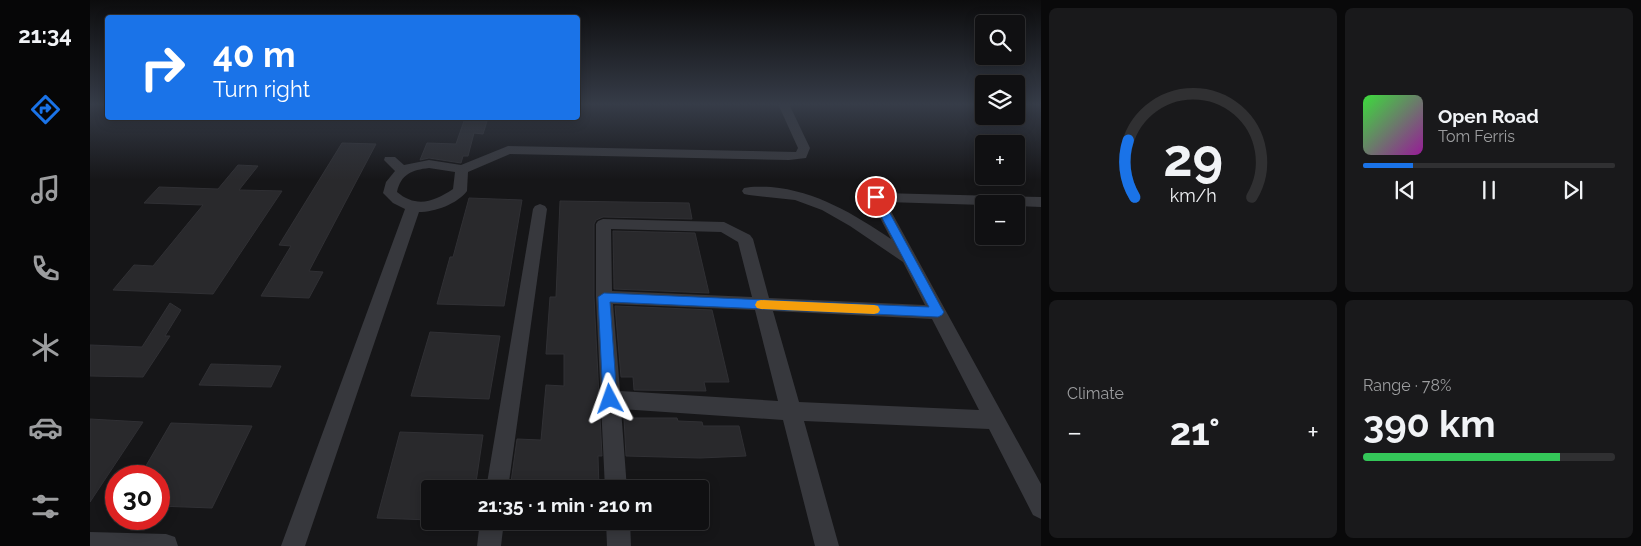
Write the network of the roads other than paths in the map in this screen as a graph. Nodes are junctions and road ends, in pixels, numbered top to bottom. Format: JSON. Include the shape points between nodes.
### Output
{"nodes":[{"id":1,"x":795,"y":129,"type":"edge"},
{"id":2,"x":390,"y":160,"type":"dead end"},
{"id":3,"x":462,"y":170,"type":"junction"},
{"id":4,"x":403,"y":171,"type":"junction"},
{"id":5,"x":749,"y":191,"type":"dead end"},
{"id":6,"x":874,"y":193,"type":"joint"},
{"id":7,"x":1041,"y":202,"type":"edge"},
{"id":8,"x":413,"y":207,"type":"junction"},
{"id":9,"x":540,"y":209,"type":"dead end"},
{"id":10,"x":909,"y":259,"type":"junction"},
{"id":11,"x":604,"y":297,"type":"junction"},
{"id":12,"x":762,"y":305,"type":"junction"},
{"id":13,"x":938,"y":312,"type":"junction"},
{"id":14,"x":610,"y":399,"type":"junction"},
{"id":15,"x":791,"y":411,"type":"junction"},
{"id":16,"x":994,"y":420,"type":"junction"},
{"id":17,"x":498,"y":480,"type":"edge"},
{"id":18,"x":615,"y":480,"type":"edge"},
{"id":19,"x":1041,"y":507,"type":"edge"},
{"id":20,"x":491,"y":530,"type":"edge"},
{"id":21,"x":618,"y":530,"type":"edge"},
{"id":22,"x":90,"y":544,"type":"edge"},
{"id":23,"x":166,"y":546,"type":"edge"},
{"id":24,"x":292,"y":546,"type":"edge"},
{"id":25,"x":489,"y":546,"type":"edge"},
{"id":26,"x":619,"y":546,"type":"edge"},
{"id":27,"x":827,"y":546,"type":"edge"}],
"edges":[{"from":1,"to":3,"type":"street","via":[[804,148],[801,155],[508,150]]},
{"from":2,"to":4,"type":"street"},
{"from":3,"to":4,"type":"street","via":[[420,165]]},
{"from":3,"to":8,"type":"street","via":[[460,191],[445,202]]},
{"from":4,"to":8,"type":"street","via":[[390,186],[390,193],[398,202]]},
{"from":5,"to":10,"type":"street","via":[[800,196],[869,232]]},
{"from":6,"to":7,"type":"street"},
{"from":6,"to":10,"type":"street"},
{"from":8,"to":24,"type":"street"},
{"from":9,"to":17,"type":"street"},
{"from":10,"to":13,"type":"street"},
{"from":11,"to":12,"type":"street"},
{"from":11,"to":12,"type":"street","via":[[603,224],[724,227],[745,239]]},
{"from":11,"to":14,"type":"street"},
{"from":12,"to":13,"type":"street"},
{"from":12,"to":15,"type":"street"},
{"from":13,"to":16,"type":"street"},
{"from":14,"to":15,"type":"street"},
{"from":14,"to":18,"type":"street"},
{"from":15,"to":16,"type":"street"},
{"from":15,"to":27,"type":"street"},
{"from":16,"to":19,"type":"street"},
{"from":20,"to":25,"type":"street"},
{"from":21,"to":26,"type":"street"},
{"from":22,"to":23,"type":"street"}]}
